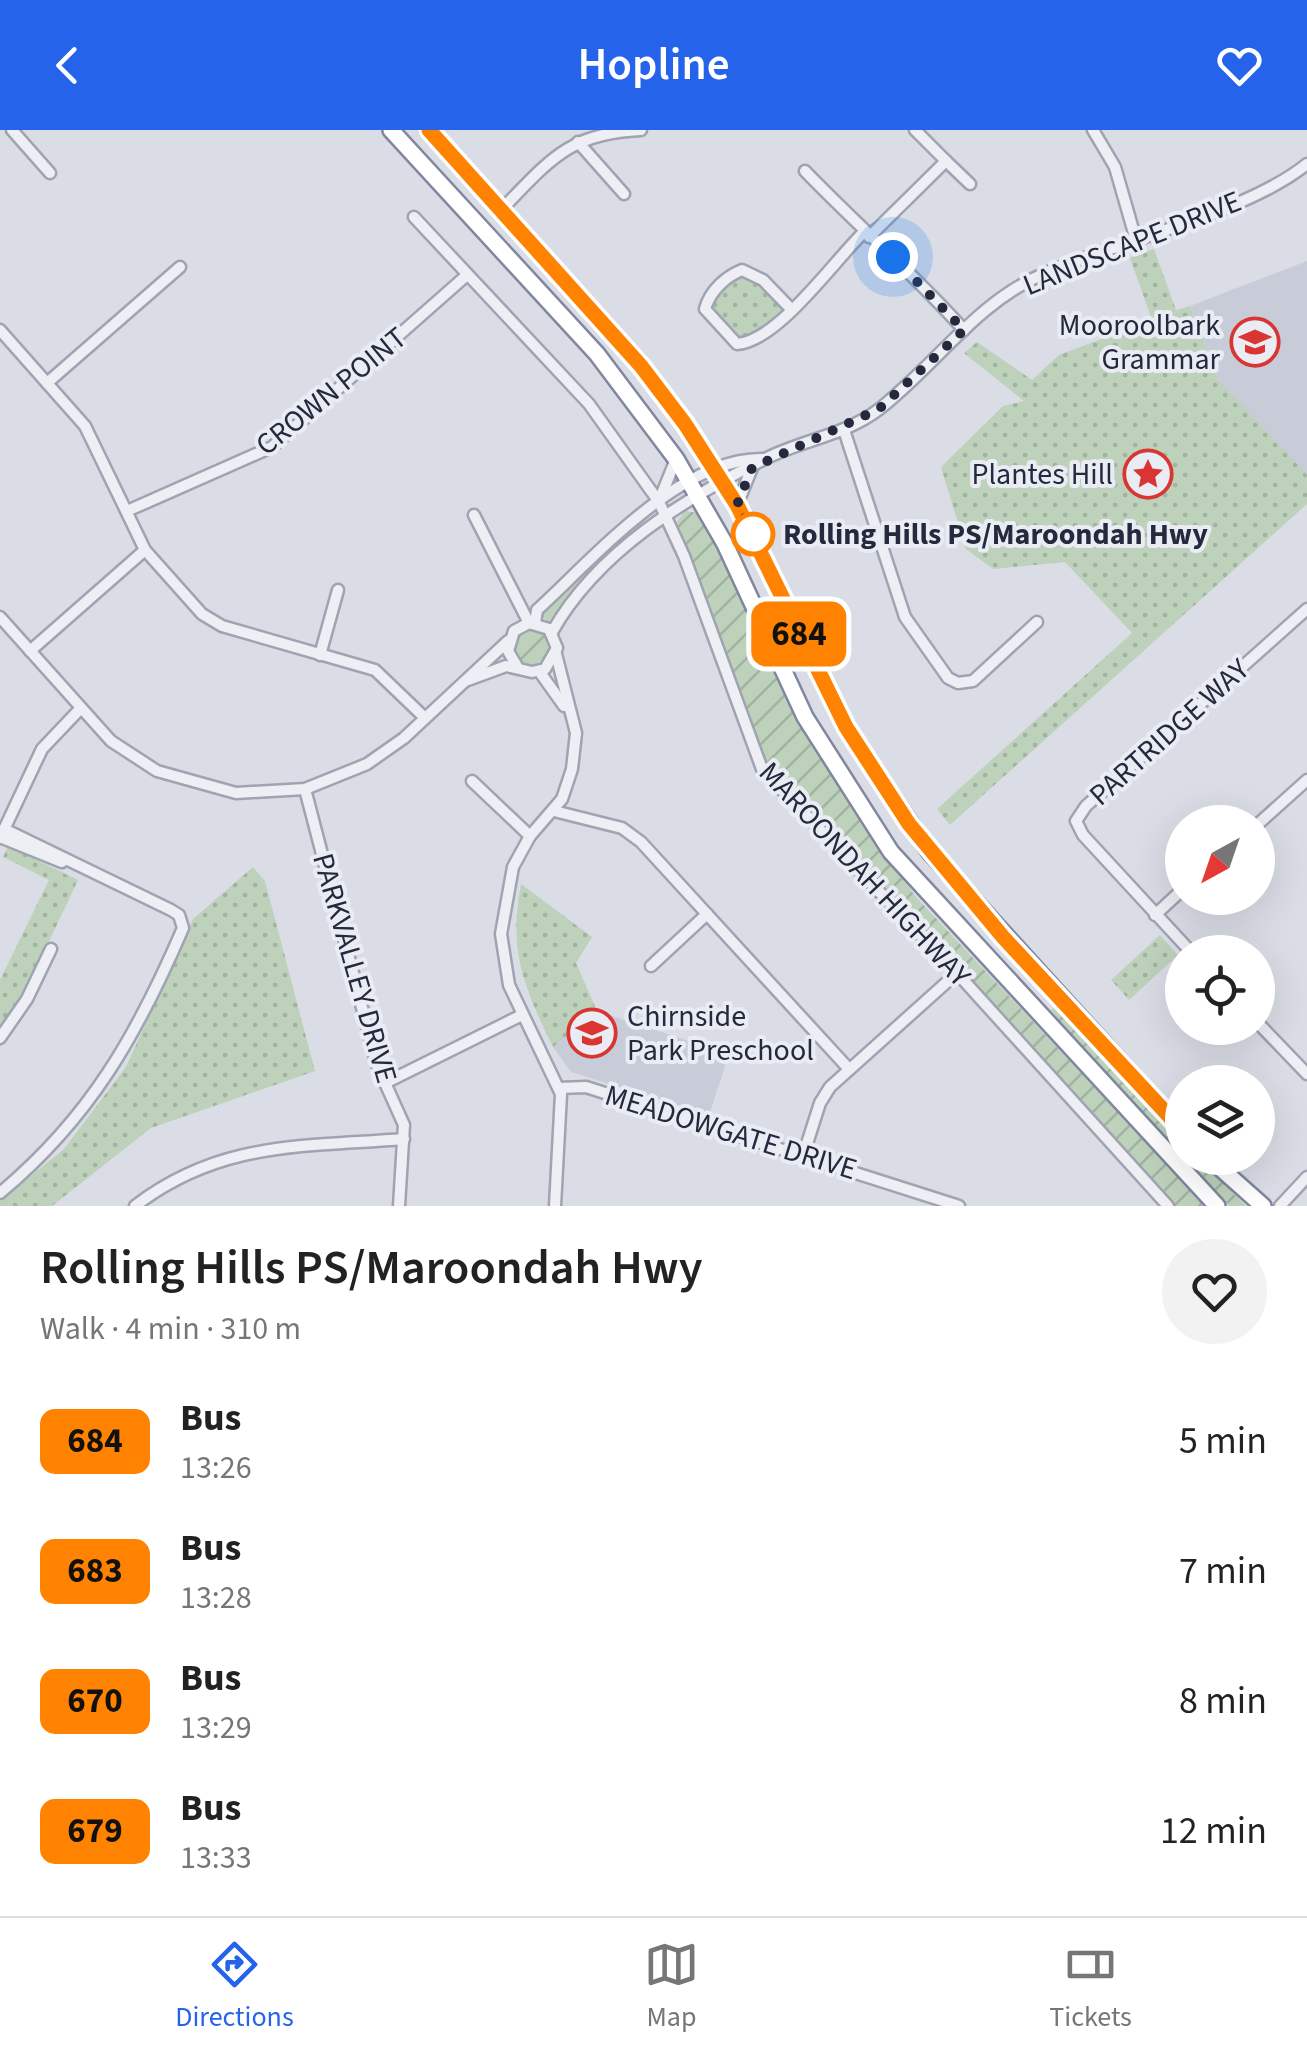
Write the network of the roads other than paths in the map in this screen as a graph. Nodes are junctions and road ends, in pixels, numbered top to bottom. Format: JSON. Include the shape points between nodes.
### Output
{"nodes":[{"id":1,"x":12,"y":130,"type":"edge"},
{"id":2,"x":390,"y":130,"type":"edge"},
{"id":3,"x":428,"y":130,"type":"edge"},
{"id":4,"x":641,"y":130,"type":"edge"},
{"id":5,"x":916,"y":130,"type":"edge"},
{"id":6,"x":1093,"y":130,"type":"edge"},
{"id":7,"x":578,"y":142,"type":"junction"},
{"id":8,"x":946,"y":161,"type":"junction"},
{"id":9,"x":1307,"y":164,"type":"edge"},
{"id":10,"x":805,"y":171,"type":"dead end"},
{"id":11,"x":50,"y":173,"type":"dead end"},
{"id":12,"x":970,"y":184,"type":"dead end"},
{"id":13,"x":624,"y":194,"type":"dead end"},
{"id":14,"x":502,"y":209,"type":"junction"},
{"id":15,"x":414,"y":217,"type":"dead end"},
{"id":16,"x":866,"y":234,"type":"junction"},
{"id":17,"x":1136,"y":240,"type":"junction"},
{"id":18,"x":180,"y":267,"type":"dead end"},
{"id":19,"x":467,"y":275,"type":"junction"},
{"id":20,"x":791,"y":309,"type":"junction"},
{"id":21,"x":0,"y":330,"type":"edge"},
{"id":22,"x":964,"y":330,"type":"junction"},
{"id":23,"x":47,"y":383,"type":"junction"},
{"id":24,"x":844,"y":430,"type":"junction"},
{"id":25,"x":676,"y":459,"type":"junction"},
{"id":26,"x":764,"y":459,"type":"junction"},
{"id":27,"x":752,"y":468,"type":"junction"},
{"id":28,"x":719,"y":475,"type":"junction"},
{"id":29,"x":694,"y":489,"type":"junction"},
{"id":30,"x":658,"y":502,"type":"junction"},
{"id":31,"x":737,"y":505,"type":"junction"},
{"id":32,"x":127,"y":511,"type":"junction"},
{"id":33,"x":474,"y":515,"type":"dead end"},
{"id":34,"x":666,"y":516,"type":"junction"},
{"id":35,"x":145,"y":550,"type":"junction"},
{"id":36,"x":338,"y":590,"type":"dead end"},
{"id":37,"x":1307,"y":609,"type":"edge"},
{"id":38,"x":0,"y":617,"type":"edge"},
{"id":39,"x":1037,"y":622,"type":"dead end"},
{"id":40,"x":532,"y":623,"type":"junction"},
{"id":41,"x":552,"y":632,"type":"junction"},
{"id":42,"x":508,"y":642,"type":"junction"},
{"id":43,"x":30,"y":651,"type":"junction"},
{"id":44,"x":556,"y":654,"type":"junction"},
{"id":45,"x":320,"y":655,"type":"junction"},
{"id":46,"x":518,"y":668,"type":"junction"},
{"id":47,"x":539,"y":671,"type":"junction"},
{"id":48,"x":458,"y":685,"type":"junction"},
{"id":49,"x":80,"y":709,"type":"junction"},
{"id":50,"x":570,"y":715,"type":"junction"},
{"id":51,"x":425,"y":718,"type":"junction"},
{"id":52,"x":1307,"y":780,"type":"edge"},
{"id":53,"x":472,"y":781,"type":"dead end"},
{"id":54,"x":305,"y":789,"type":"junction"},
{"id":55,"x":1275,"y":809,"type":"edge"},
{"id":56,"x":554,"y":811,"type":"junction"},
{"id":57,"x":2,"y":830,"type":"edge"},
{"id":58,"x":530,"y":836,"type":"junction"},
{"id":59,"x":1165,"y":906,"type":"edge"},
{"id":60,"x":707,"y":914,"type":"junction"},
{"id":61,"x":1155,"y":915,"type":"junction"},
{"id":62,"x":1174,"y":935,"type":"edge"},
{"id":63,"x":34,"y":952,"type":"dead end"},
{"id":64,"x":651,"y":966,"type":"dead end"},
{"id":65,"x":957,"y":973,"type":"junction"},
{"id":66,"x":1056,"y":992,"type":"junction"},
{"id":67,"x":1034,"y":1012,"type":"junction"},
{"id":68,"x":522,"y":1015,"type":"junction"},
{"id":69,"x":0,"y":1038,"type":"edge"},
{"id":70,"x":1275,"y":1041,"type":"edge"},
{"id":71,"x":848,"y":1068,"type":"junction"},
{"id":72,"x":1307,"y":1074,"type":"edge"},
{"id":73,"x":385,"y":1083,"type":"junction"},
{"id":74,"x":559,"y":1088,"type":"junction"},
{"id":75,"x":1165,"y":1111,"type":"edge"},
{"id":76,"x":404,"y":1139,"type":"junction"},
{"id":77,"x":804,"y":1153,"type":"junction"},
{"id":78,"x":1228,"y":1175,"type":"edge"},
{"id":79,"x":1307,"y":1177,"type":"edge"},
{"id":80,"x":0,"y":1193,"type":"edge"},
{"id":81,"x":135,"y":1206,"type":"edge"},
{"id":82,"x":399,"y":1206,"type":"edge"},
{"id":83,"x":556,"y":1206,"type":"edge"},
{"id":84,"x":958,"y":1206,"type":"edge"},
{"id":85,"x":1168,"y":1206,"type":"edge"},
{"id":86,"x":1218,"y":1206,"type":"edge"},
{"id":87,"x":1262,"y":1206,"type":"edge"},
{"id":88,"x":1280,"y":1206,"type":"edge"}],
"edges":[{"from":1,"to":11,"type":"street"},
{"from":2,"to":25,"type":"highway","name":"MAROONDAH HIGHWAY","via":[[596,354]]},
{"from":3,"to":14,"type":"highway","name":"MAROONDAH HIGHWAY"},
{"from":4,"to":7,"type":"street","via":[[602,132]]},
{"from":5,"to":8,"type":"street"},
{"from":6,"to":17,"type":"street","via":[[1115,167]]},
{"from":7,"to":13,"type":"street"},
{"from":7,"to":14,"type":"street"},
{"from":8,"to":12,"type":"street"},
{"from":8,"to":16,"type":"street"},
{"from":9,"to":17,"type":"street","name":"LANDSCAPE DRIVE","via":[[1269,188]]},
{"from":10,"to":16,"type":"street"},
{"from":14,"to":28,"type":"highway","name":"MAROONDAH HIGHWAY","via":[[641,366]]},
{"from":15,"to":19,"type":"street","name":"MAROONDAH HIGHWAY"},
{"from":16,"to":20,"type":"street"},
{"from":16,"to":22,"type":"street"},
{"from":17,"to":22,"type":"street","name":"LANDSCAPE DRIVE","via":[[1040,275]]},
{"from":18,"to":23,"type":"street"},
{"from":19,"to":30,"type":"street","name":"MAROONDAH HIGHWAY","via":[[589,404]]},
{"from":19,"to":32,"type":"street","name":"CROWN POINT","via":[[272,446]]},
{"from":20,"to":20,"type":"street","via":[[753,343],[736,344],[705,309],[708,298],[742,270],[763,280]]},
{"from":21,"to":23,"type":"street"},
{"from":22,"to":24,"type":"street","name":"LANDSCAPE DRIVE","via":[[879,409]]},
{"from":23,"to":32,"type":"street","via":[[90,435]]},
{"from":24,"to":26,"type":"street","name":"LANDSCAPE DRIVE"},
{"from":24,"to":39,"type":"street","via":[[905,618],[957,690]]},
{"from":25,"to":29,"type":"highway","name":"MAROONDAH HIGHWAY"},
{"from":25,"to":30,"type":"street"},
{"from":26,"to":27,"type":"street","name":"LANDSCAPE DRIVE"},
{"from":26,"to":28,"type":"street","name":"LANDSCAPE DRIVE"},
{"from":27,"to":28,"type":"street","name":"LANDSCAPE DRIVE"},
{"from":27,"to":31,"type":"street"},
{"from":28,"to":29,"type":"street","name":"LANDSCAPE DRIVE"},
{"from":28,"to":31,"type":"highway","name":"MAROONDAH HIGHWAY"},
{"from":29,"to":30,"type":"street"},
{"from":29,"to":34,"type":"street"},
{"from":29,"to":67,"type":"highway","name":"MAROONDAH HIGHWAY","via":[[805,718],[869,821]]},
{"from":30,"to":34,"type":"street","name":"MAROONDAH HIGHWAY"},
{"from":30,"to":40,"type":"street","via":[[537,610]]},
{"from":31,"to":66,"type":"highway","name":"MAROONDAH HIGHWAY","via":[[818,676],[890,798],[950,876]]},
{"from":32,"to":35,"type":"street"},
{"from":33,"to":40,"type":"street"},
{"from":34,"to":41,"type":"street","via":[[580,590]]},
{"from":34,"to":65,"type":"street","name":"MAROONDAH HIGHWAY","via":[[762,769]]},
{"from":35,"to":43,"type":"street"},
{"from":35,"to":45,"type":"street","via":[[202,614],[222,626]]},
{"from":36,"to":45,"type":"street"},
{"from":37,"to":61,"type":"street","name":"PARTRIDGE WAY","via":[[1076,820]]},
{"from":38,"to":43,"type":"street"},
{"from":40,"to":41,"type":"street"},
{"from":40,"to":42,"type":"street"},
{"from":41,"to":44,"type":"street"},
{"from":42,"to":46,"type":"street"},
{"from":42,"to":48,"type":"street"},
{"from":43,"to":49,"type":"street"},
{"from":44,"to":47,"type":"street"},
{"from":44,"to":50,"type":"street"},
{"from":45,"to":51,"type":"street","via":[[375,670]]},
{"from":46,"to":47,"type":"street"},
{"from":46,"to":48,"type":"street","via":[[492,668]]},
{"from":47,"to":50,"type":"street"},
{"from":48,"to":51,"type":"street"},
{"from":49,"to":54,"type":"street","via":[[133,757],[184,782],[236,793]]},
{"from":49,"to":57,"type":"street","via":[[42,750]]},
{"from":50,"to":56,"type":"street","via":[[574,757]]},
{"from":51,"to":54,"type":"street","via":[[367,764]]},
{"from":52,"to":55,"type":"street"},
{"from":53,"to":58,"type":"street"},
{"from":54,"to":73,"type":"street","name":"PARKVALLEY DRIVE"},
{"from":56,"to":58,"type":"street"},
{"from":56,"to":60,"type":"street","via":[[632,834]]},
{"from":57,"to":80,"type":"street","via":[[179,914],[183,928],[120,1058],[89,1104]]},
{"from":58,"to":68,"type":"street","via":[[508,883],[500,934],[504,968]]},
{"from":59,"to":61,"type":"street"},
{"from":60,"to":64,"type":"street"},
{"from":60,"to":71,"type":"street"},
{"from":61,"to":62,"type":"street","name":"PARTRIDGE WAY"},
{"from":63,"to":69,"type":"street","via":[[49,954]]},
{"from":65,"to":71,"type":"street"},
{"from":65,"to":85,"type":"street","name":"MAROONDAH HIGHWAY"},
{"from":66,"to":67,"type":"highway"},
{"from":66,"to":75,"type":"highway","name":"MAROONDAH HIGHWAY"},
{"from":67,"to":86,"type":"highway","name":"MAROONDAH HIGHWAY"},
{"from":68,"to":73,"type":"street"},
{"from":68,"to":74,"type":"street"},
{"from":70,"to":72,"type":"street"},
{"from":71,"to":77,"type":"street","via":[[820,1103]]},
{"from":73,"to":76,"type":"street","name":"PARKVALLEY DRIVE"},
{"from":74,"to":77,"type":"street","name":"MEADOWGATE DRIVE","via":[[586,1087]]},
{"from":74,"to":83,"type":"street"},
{"from":76,"to":81,"type":"street","via":[[229,1156],[186,1172]]},
{"from":76,"to":82,"type":"street","name":"PARKVALLEY DRIVE"},
{"from":77,"to":84,"type":"street","name":"MEADOWGATE DRIVE"},
{"from":78,"to":87,"type":"highway"},
{"from":79,"to":88,"type":"street"}]}
